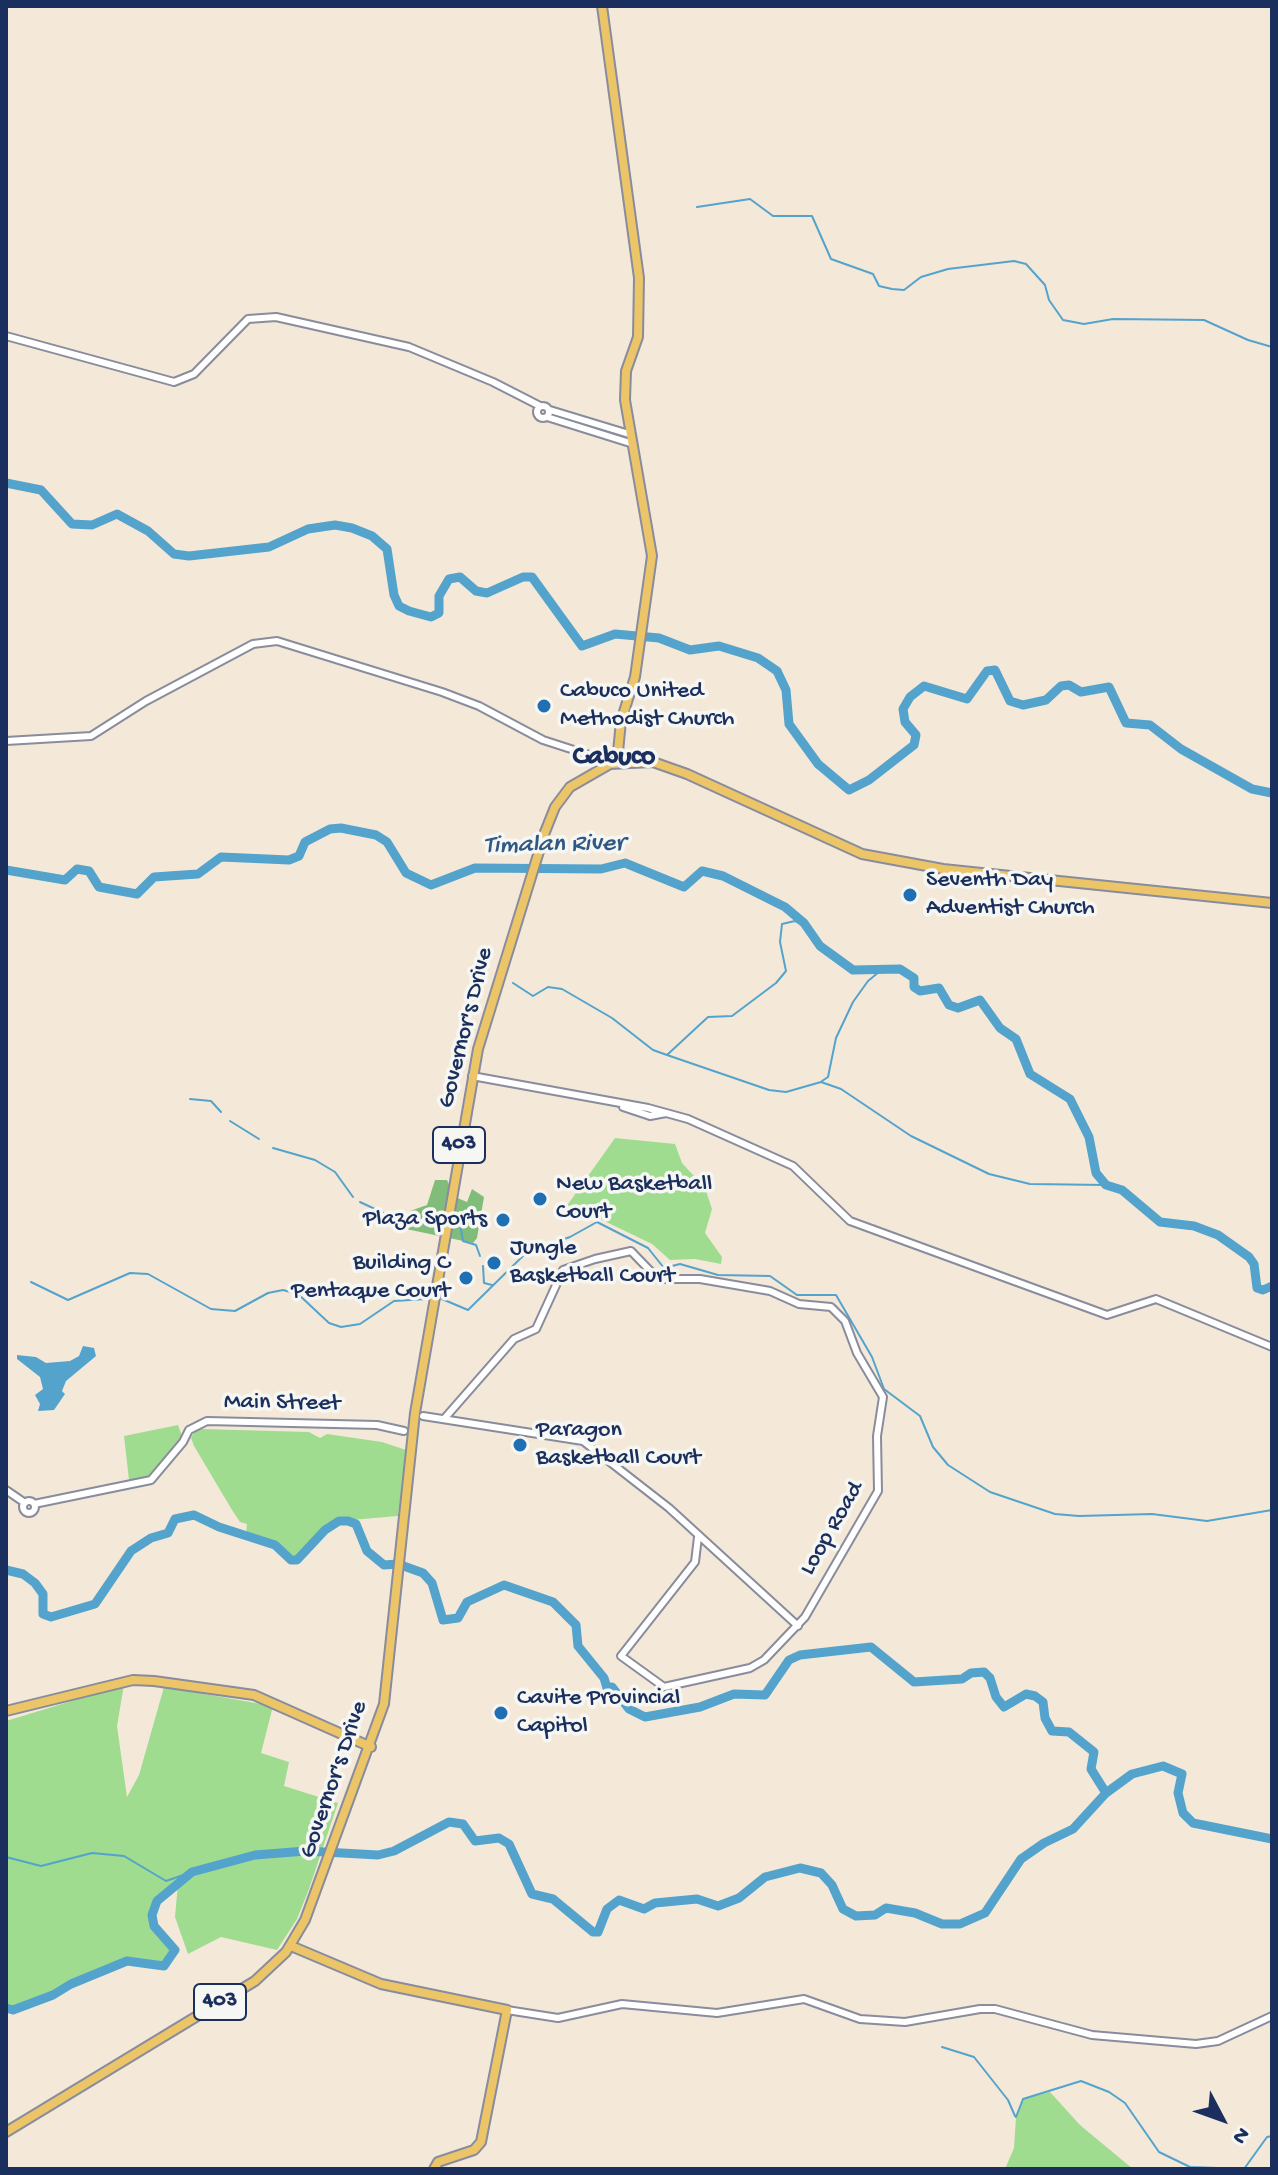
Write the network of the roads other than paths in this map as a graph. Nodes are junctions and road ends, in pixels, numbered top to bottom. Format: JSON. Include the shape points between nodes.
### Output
{"nodes":[{"id":1,"x":602,"y":6,"type":"edge"},
{"id":2,"x":6,"y":336,"type":"edge"},
{"id":3,"x":538,"y":408,"type":"junction"},
{"id":4,"x":548,"y":413,"type":"junction"},
{"id":5,"x":630,"y":438,"type":"junction"},
{"id":6,"x":6,"y":741,"type":"edge"},
{"id":7,"x":616,"y":763,"type":"junction"},
{"id":8,"x":1272,"y":903,"type":"edge"},
{"id":9,"x":472,"y":1076,"type":"junction"},
{"id":10,"x":1272,"y":1347,"type":"edge"},
{"id":11,"x":419,"y":1413,"type":"junction"},
{"id":12,"x":444,"y":1419,"type":"junction"},
{"id":13,"x":413,"y":1425,"type":"junction"},
{"id":14,"x":404,"y":1431,"type":"junction"},
{"id":15,"x":410,"y":1451,"type":"junction"},
{"id":16,"x":6,"y":1490,"type":"edge"},
{"id":17,"x":698,"y":1537,"type":"junction"},
{"id":18,"x":798,"y":1626,"type":"junction"},
{"id":19,"x":6,"y":1711,"type":"edge"},
{"id":20,"x":371,"y":1747,"type":"junction"},
{"id":21,"x":291,"y":1946,"type":"junction"},
{"id":22,"x":507,"y":2010,"type":"junction"},
{"id":23,"x":1272,"y":2016,"type":"edge"},
{"id":24,"x":6,"y":2132,"type":"edge"},
{"id":25,"x":434,"y":2169,"type":"edge"}],
"edges":[{"from":1,"to":5,"type":"main road","via":[[639,278],[638,337],[624,385]]},
{"from":2,"to":3,"type":"street","via":[[174,382],[194,374],[248,319],[276,317],[409,347],[493,382]]},
{"from":3,"to":4,"type":"street","via":[[546,405]]},
{"from":3,"to":4,"type":"street","via":[[540,417]]},
{"from":4,"to":5,"type":"street"},
{"from":5,"to":7,"type":"main road","via":[[652,551],[633,688],[619,730]]},
{"from":6,"to":7,"type":"street","via":[[91,736],[253,644],[277,641],[442,692],[553,744]]},
{"from":7,"to":8,"type":"main road","name":"Governor's Drive","number":"403","via":[[647,761],[679,770],[870,856],[943,869]]},
{"from":7,"to":9,"type":"main road","name":"Governor's Drive","number":"403","via":[[581,778],[562,796],[549,820],[490,1002]]},
{"from":9,"to":10,"type":"street","via":[[650,1116],[666,1113],[688,1119],[793,1166],[850,1221],[1107,1315],[1156,1299]]},
{"from":9,"to":11,"type":"main road","name":"Governor's Drive","number":"403"},
{"from":11,"to":12,"type":"street"},
{"from":11,"to":13,"type":"main road","name":"Governor's Drive","number":"403"},
{"from":12,"to":17,"type":"street","via":[[583,1441]]},
{"from":12,"to":18,"type":"street","name":"Loop Road","via":[[514,1339],[536,1329],[563,1270],[595,1259],[631,1251],[658,1279],[700,1279],[831,1307],[845,1321],[883,1397],[877,1436],[880,1484]]},
{"from":13,"to":14,"type":"street"},
{"from":13,"to":15,"type":"main road","name":"Governor's Drive","number":"403"},
{"from":14,"to":15,"type":"street"},
{"from":14,"to":16,"type":"street","name":"Main Street","via":[[377,1425],[207,1421],[189,1430],[151,1480],[34,1504],[29,1514],[25,1503]]},
{"from":15,"to":20,"type":"main road","name":"Governor's Drive","number":"403","via":[[386,1692]]},
{"from":17,"to":18,"type":"street"},
{"from":17,"to":18,"type":"street","name":"Loop Road","via":[[695,1562],[622,1653],[623,1659],[672,1687],[756,1665]]},
{"from":19,"to":20,"type":"main road","via":[[133,1680],[154,1681],[254,1695]]},
{"from":20,"to":21,"type":"main road","name":"Governor's Drive","number":"403"},
{"from":21,"to":22,"type":"main road","via":[[381,1984]]},
{"from":21,"to":24,"type":"main road","name":"Governor's Drive","number":"403","via":[[248,1986]]},
{"from":22,"to":23,"type":"street","via":[[558,2018],[622,2004],[717,2013],[804,1999],[860,2019],[905,2022],[995,2009],[1092,2035],[1196,2044],[1218,2041]]},
{"from":22,"to":25,"type":"main road","via":[[481,2142],[474,2150],[438,2162]]}]}
